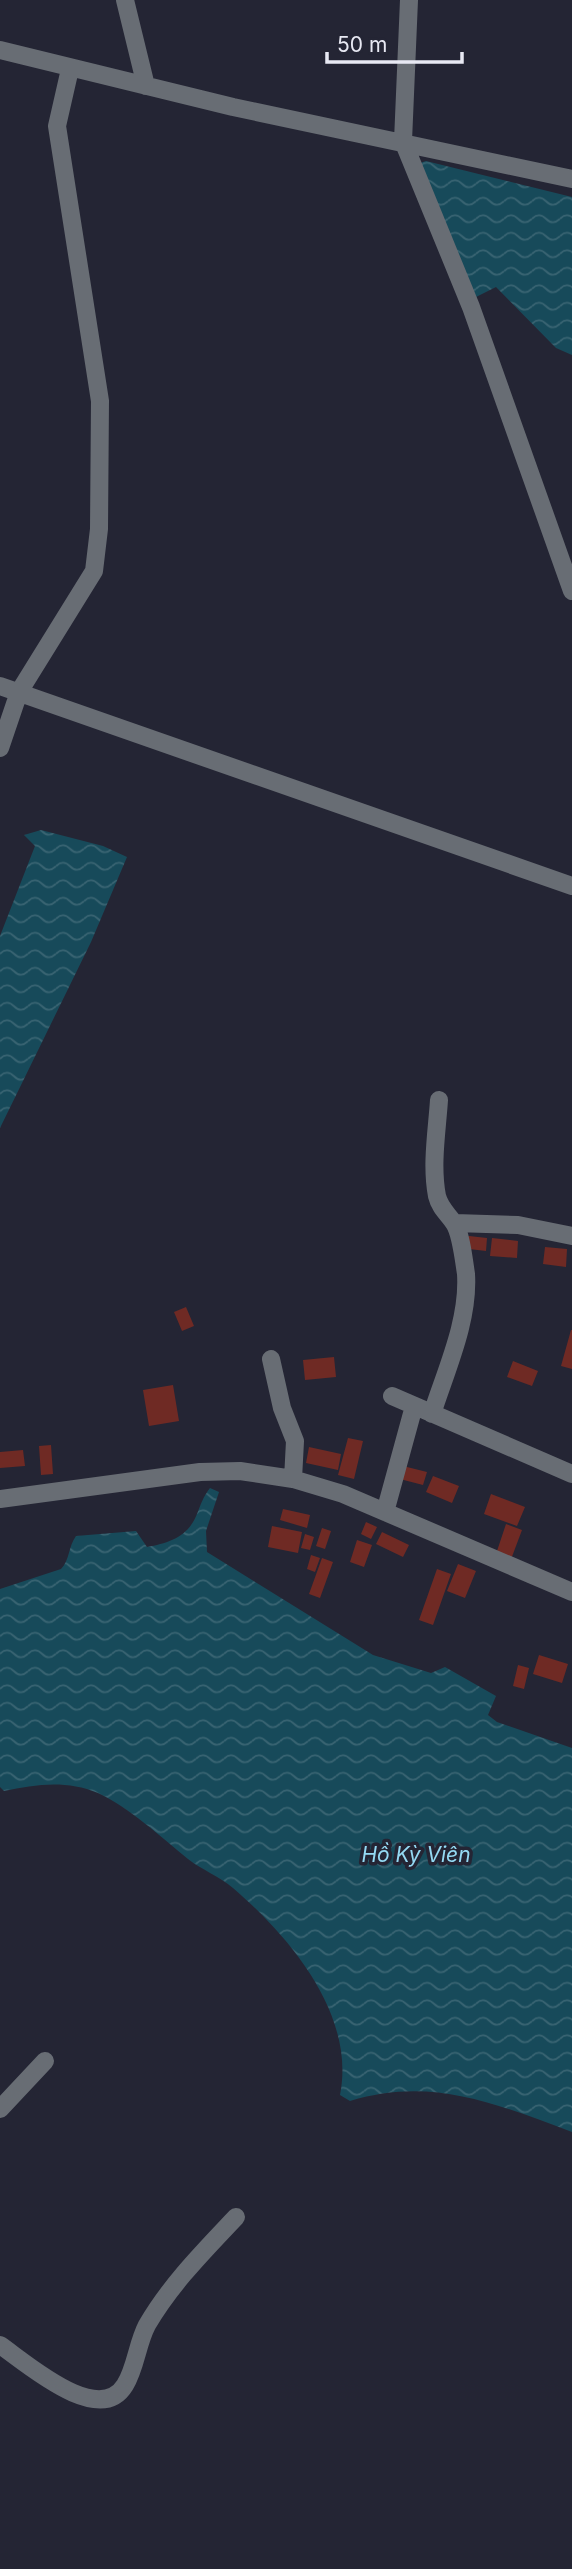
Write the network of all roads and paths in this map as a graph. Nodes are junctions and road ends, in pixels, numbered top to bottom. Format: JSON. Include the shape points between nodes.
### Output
{"nodes":[{"id":1,"x":125,"y":0,"type":"edge"},
{"id":2,"x":409,"y":0,"type":"edge"},
{"id":3,"x":0,"y":50,"type":"edge"},
{"id":4,"x":70,"y":69,"type":"junction"},
{"id":5,"x":146,"y":86,"type":"junction"},
{"id":6,"x":403,"y":141,"type":"junction"},
{"id":7,"x":572,"y":179,"type":"edge"},
{"id":8,"x":572,"y":591,"type":"edge"},
{"id":9,"x":0,"y":685,"type":"edge"},
{"id":10,"x":19,"y":692,"type":"junction"},
{"id":11,"x":0,"y":748,"type":"edge"},
{"id":12,"x":572,"y":886,"type":"edge"},
{"id":13,"x":439,"y":1100,"type":"dead end"},
{"id":14,"x":455,"y":1223,"type":"junction"},
{"id":15,"x":572,"y":1236,"type":"edge"},
{"id":16,"x":271,"y":1359,"type":"dead end"},
{"id":17,"x":391,"y":1396,"type":"dead end"},
{"id":18,"x":414,"y":1406,"type":"junction"},
{"id":19,"x":432,"y":1414,"type":"junction"},
{"id":20,"x":572,"y":1474,"type":"edge"},
{"id":21,"x":293,"y":1479,"type":"junction"},
{"id":22,"x":0,"y":1499,"type":"edge"},
{"id":23,"x":386,"y":1512,"type":"junction"},
{"id":24,"x":572,"y":1592,"type":"edge"},
{"id":25,"x":45,"y":2061,"type":"dead end"},
{"id":26,"x":0,"y":2109,"type":"edge"},
{"id":27,"x":236,"y":2217,"type":"dead end"},
{"id":28,"x":0,"y":2345,"type":"edge"}],
"edges":[{"from":1,"to":5,"type":"street"},
{"from":2,"to":6,"type":"street"},
{"from":3,"to":4,"type":"street"},
{"from":4,"to":5,"type":"street"},
{"from":4,"to":10,"type":"street","via":[[57,126],[100,401],[99,529],[94,571]]},
{"from":5,"to":6,"type":"street"},
{"from":6,"to":7,"type":"street"},
{"from":6,"to":8,"type":"street","via":[[471,307]]},
{"from":9,"to":10,"type":"street"},
{"from":10,"to":11,"type":"street"},
{"from":10,"to":12,"type":"street"},
{"from":13,"to":14,"type":"street","via":[[437,1196]]},
{"from":14,"to":15,"type":"street","via":[[517,1225]]},
{"from":14,"to":19,"type":"street","via":[[466,1273],[466,1297]]},
{"from":16,"to":21,"type":"street","via":[[295,1441]]},
{"from":17,"to":18,"type":"street"},
{"from":18,"to":19,"type":"street"},
{"from":18,"to":23,"type":"street"},
{"from":19,"to":20,"type":"street"},
{"from":21,"to":22,"type":"street","via":[[240,1471],[200,1472]]},
{"from":21,"to":23,"type":"street"},
{"from":23,"to":24,"type":"street"},
{"from":25,"to":26,"type":"street"},
{"from":27,"to":28,"type":"street","via":[[173,2284],[145,2329],[119,2393],[85,2399]]}]}
